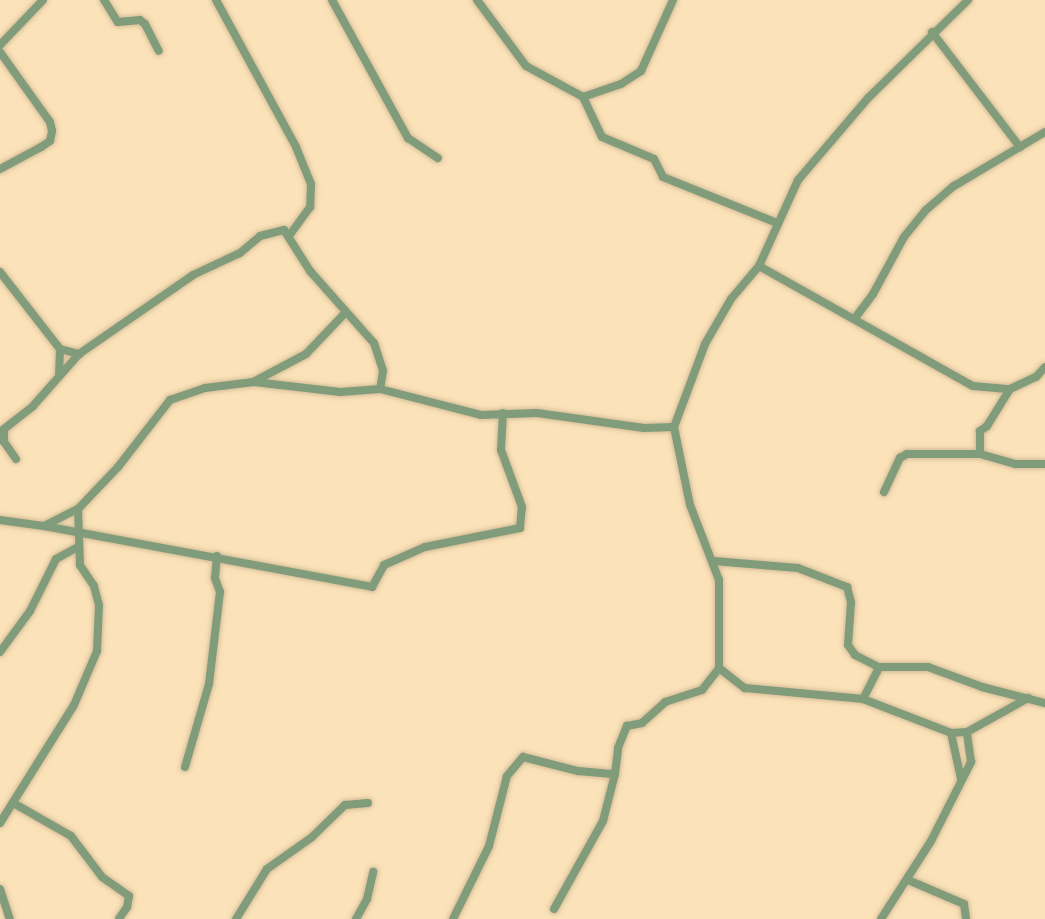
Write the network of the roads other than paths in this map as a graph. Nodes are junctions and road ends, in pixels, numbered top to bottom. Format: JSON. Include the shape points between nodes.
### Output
{"nodes":[{"id":1,"x":44,"y":0,"type":"edge"},
{"id":2,"x":104,"y":0,"type":"edge"},
{"id":3,"x":216,"y":0,"type":"edge"},
{"id":4,"x":332,"y":0,"type":"edge"},
{"id":5,"x":477,"y":0,"type":"edge"},
{"id":6,"x":674,"y":0,"type":"edge"},
{"id":7,"x":968,"y":0,"type":"edge"},
{"id":8,"x":932,"y":32,"type":"junction"},
{"id":9,"x":0,"y":45,"type":"edge"},
{"id":10,"x":159,"y":51,"type":"dead end"},
{"id":11,"x":0,"y":52,"type":"edge"},
{"id":12,"x":583,"y":97,"type":"junction"},
{"id":13,"x":1045,"y":132,"type":"edge"},
{"id":14,"x":1020,"y":147,"type":"junction"},
{"id":15,"x":438,"y":158,"type":"dead end"},
{"id":16,"x":0,"y":170,"type":"edge"},
{"id":17,"x":777,"y":223,"type":"junction"},
{"id":18,"x":290,"y":235,"type":"junction"},
{"id":19,"x":759,"y":266,"type":"junction"},
{"id":20,"x":0,"y":272,"type":"edge"},
{"id":21,"x":346,"y":312,"type":"junction"},
{"id":22,"x":855,"y":318,"type":"junction"},
{"id":23,"x":60,"y":349,"type":"junction"},
{"id":24,"x":79,"y":354,"type":"junction"},
{"id":25,"x":1045,"y":367,"type":"edge"},
{"id":26,"x":59,"y":376,"type":"junction"},
{"id":27,"x":254,"y":382,"type":"junction"},
{"id":28,"x":380,"y":389,"type":"junction"},
{"id":29,"x":1010,"y":389,"type":"junction"},
{"id":30,"x":503,"y":413,"type":"junction"},
{"id":31,"x":674,"y":427,"type":"junction"},
{"id":32,"x":980,"y":454,"type":"junction"},
{"id":33,"x":16,"y":459,"type":"dead end"},
{"id":34,"x":1045,"y":464,"type":"edge"},
{"id":35,"x":884,"y":492,"type":"dead end"},
{"id":36,"x":78,"y":509,"type":"junction"},
{"id":37,"x":0,"y":520,"type":"edge"},
{"id":38,"x":44,"y":526,"type":"junction"},
{"id":39,"x":80,"y":535,"type":"junction"},
{"id":40,"x":78,"y":547,"type":"junction"},
{"id":41,"x":217,"y":556,"type":"junction"},
{"id":42,"x":714,"y":561,"type":"junction"},
{"id":43,"x":0,"y":652,"type":"edge"},
{"id":44,"x":879,"y":667,"type":"junction"},
{"id":45,"x":719,"y":668,"type":"junction"},
{"id":46,"x":1028,"y":698,"type":"junction"},
{"id":47,"x":863,"y":699,"type":"junction"},
{"id":48,"x":1045,"y":703,"type":"edge"},
{"id":49,"x":967,"y":732,"type":"junction"},
{"id":50,"x":951,"y":733,"type":"junction"},
{"id":51,"x":185,"y":766,"type":"dead end"},
{"id":52,"x":615,"y":774,"type":"junction"},
{"id":53,"x":960,"y":779,"type":"junction"},
{"id":54,"x":368,"y":803,"type":"dead end"},
{"id":55,"x":15,"y":804,"type":"junction"},
{"id":56,"x":0,"y":823,"type":"edge"},
{"id":57,"x":373,"y":872,"type":"dead end"},
{"id":58,"x":908,"y":880,"type":"junction"},
{"id":59,"x":0,"y":889,"type":"edge"},
{"id":60,"x":554,"y":909,"type":"dead end"},
{"id":61,"x":10,"y":919,"type":"edge"},
{"id":62,"x":119,"y":919,"type":"edge"},
{"id":63,"x":236,"y":919,"type":"edge"},
{"id":64,"x":356,"y":919,"type":"edge"},
{"id":65,"x":453,"y":919,"type":"edge"},
{"id":66,"x":882,"y":919,"type":"edge"},
{"id":67,"x":966,"y":919,"type":"edge"}],
"edges":[{"from":1,"to":9,"type":"street"},
{"from":2,"to":10,"type":"street","via":[[118,22],[140,20],[145,24]]},
{"from":3,"to":18,"type":"street","via":[[296,147],[311,184],[310,207]]},
{"from":4,"to":15,"type":"street","via":[[408,138]]},
{"from":5,"to":12,"type":"street","via":[[526,66]]},
{"from":6,"to":12,"type":"street","via":[[641,71],[621,84]]},
{"from":7,"to":8,"type":"street"},
{"from":8,"to":14,"type":"street"},
{"from":8,"to":17,"type":"street","via":[[868,98],[798,180]]},
{"from":11,"to":16,"type":"street","via":[[50,122],[52,131],[50,141]]},
{"from":12,"to":17,"type":"street","via":[[602,137],[654,159],[663,177]]},
{"from":13,"to":14,"type":"street"},
{"from":14,"to":22,"type":"street","via":[[954,186],[926,210],[904,237]]},
{"from":17,"to":19,"type":"street"},
{"from":18,"to":21,"type":"street","via":[[310,271]]},
{"from":18,"to":24,"type":"street","via":[[284,230],[260,236],[240,253],[158,297]]},
{"from":19,"to":22,"type":"street"},
{"from":19,"to":31,"type":"street","via":[[730,299],[705,344]]},
{"from":20,"to":23,"type":"street"},
{"from":21,"to":27,"type":"street","via":[[306,354]]},
{"from":21,"to":28,"type":"street","via":[[365,329],[380,355]]},
{"from":22,"to":29,"type":"street","via":[[973,386]]},
{"from":23,"to":24,"type":"street"},
{"from":23,"to":26,"type":"street"},
{"from":24,"to":26,"type":"street"},
{"from":25,"to":29,"type":"street","via":[[1036,377]]},
{"from":26,"to":33,"type":"street","via":[[33,406],[4,429],[4,442]]},
{"from":27,"to":28,"type":"street","via":[[340,393]]},
{"from":27,"to":36,"type":"street","via":[[205,388],[170,400],[118,467]]},
{"from":28,"to":30,"type":"street","via":[[447,409],[481,415]]},
{"from":29,"to":32,"type":"street","via":[[980,431]]},
{"from":30,"to":31,"type":"street","via":[[559,415],[644,428]]},
{"from":30,"to":41,"type":"street","via":[[501,450],[522,507],[520,528],[425,547],[384,566],[372,587]]},
{"from":31,"to":42,"type":"street","via":[[690,505],[699,535]]},
{"from":32,"to":34,"type":"street","via":[[1016,464]]},
{"from":32,"to":35,"type":"street","via":[[907,454],[900,458]]},
{"from":36,"to":38,"type":"street"},
{"from":36,"to":39,"type":"street"},
{"from":37,"to":38,"type":"street"},
{"from":38,"to":39,"type":"street"},
{"from":39,"to":40,"type":"street"},
{"from":39,"to":41,"type":"street"},
{"from":40,"to":43,"type":"street","via":[[56,559],[30,612]]},
{"from":40,"to":55,"type":"street","via":[[80,565],[94,586],[99,604],[98,651],[74,705]]},
{"from":41,"to":51,"type":"street","via":[[215,578],[220,592],[209,684]]},
{"from":42,"to":44,"type":"street","via":[[798,568],[847,587],[851,602],[848,645],[855,655]]},
{"from":42,"to":45,"type":"street","via":[[719,580]]},
{"from":44,"to":46,"type":"street","via":[[928,667]]},
{"from":44,"to":47,"type":"street"},
{"from":45,"to":47,"type":"street","via":[[745,688]]},
{"from":45,"to":52,"type":"street","via":[[702,690],[665,702],[642,723],[627,726],[618,748]]},
{"from":46,"to":48,"type":"street"},
{"from":46,"to":49,"type":"street"},
{"from":47,"to":50,"type":"street"},
{"from":49,"to":50,"type":"street"},
{"from":49,"to":53,"type":"street","via":[[971,762]]},
{"from":50,"to":53,"type":"street"},
{"from":52,"to":60,"type":"street","via":[[603,821]]},
{"from":52,"to":65,"type":"street","via":[[578,771],[523,757],[507,776],[489,846]]},
{"from":53,"to":58,"type":"street","via":[[942,821]]},
{"from":54,"to":63,"type":"street","via":[[345,805],[312,837],[267,870]]},
{"from":55,"to":56,"type":"street"},
{"from":55,"to":62,"type":"street","via":[[71,837],[102,877],[129,896]]},
{"from":57,"to":64,"type":"street","via":[[367,899]]},
{"from":58,"to":66,"type":"street"},
{"from":58,"to":67,"type":"street","via":[[964,903]]},
{"from":59,"to":61,"type":"street"}]}
